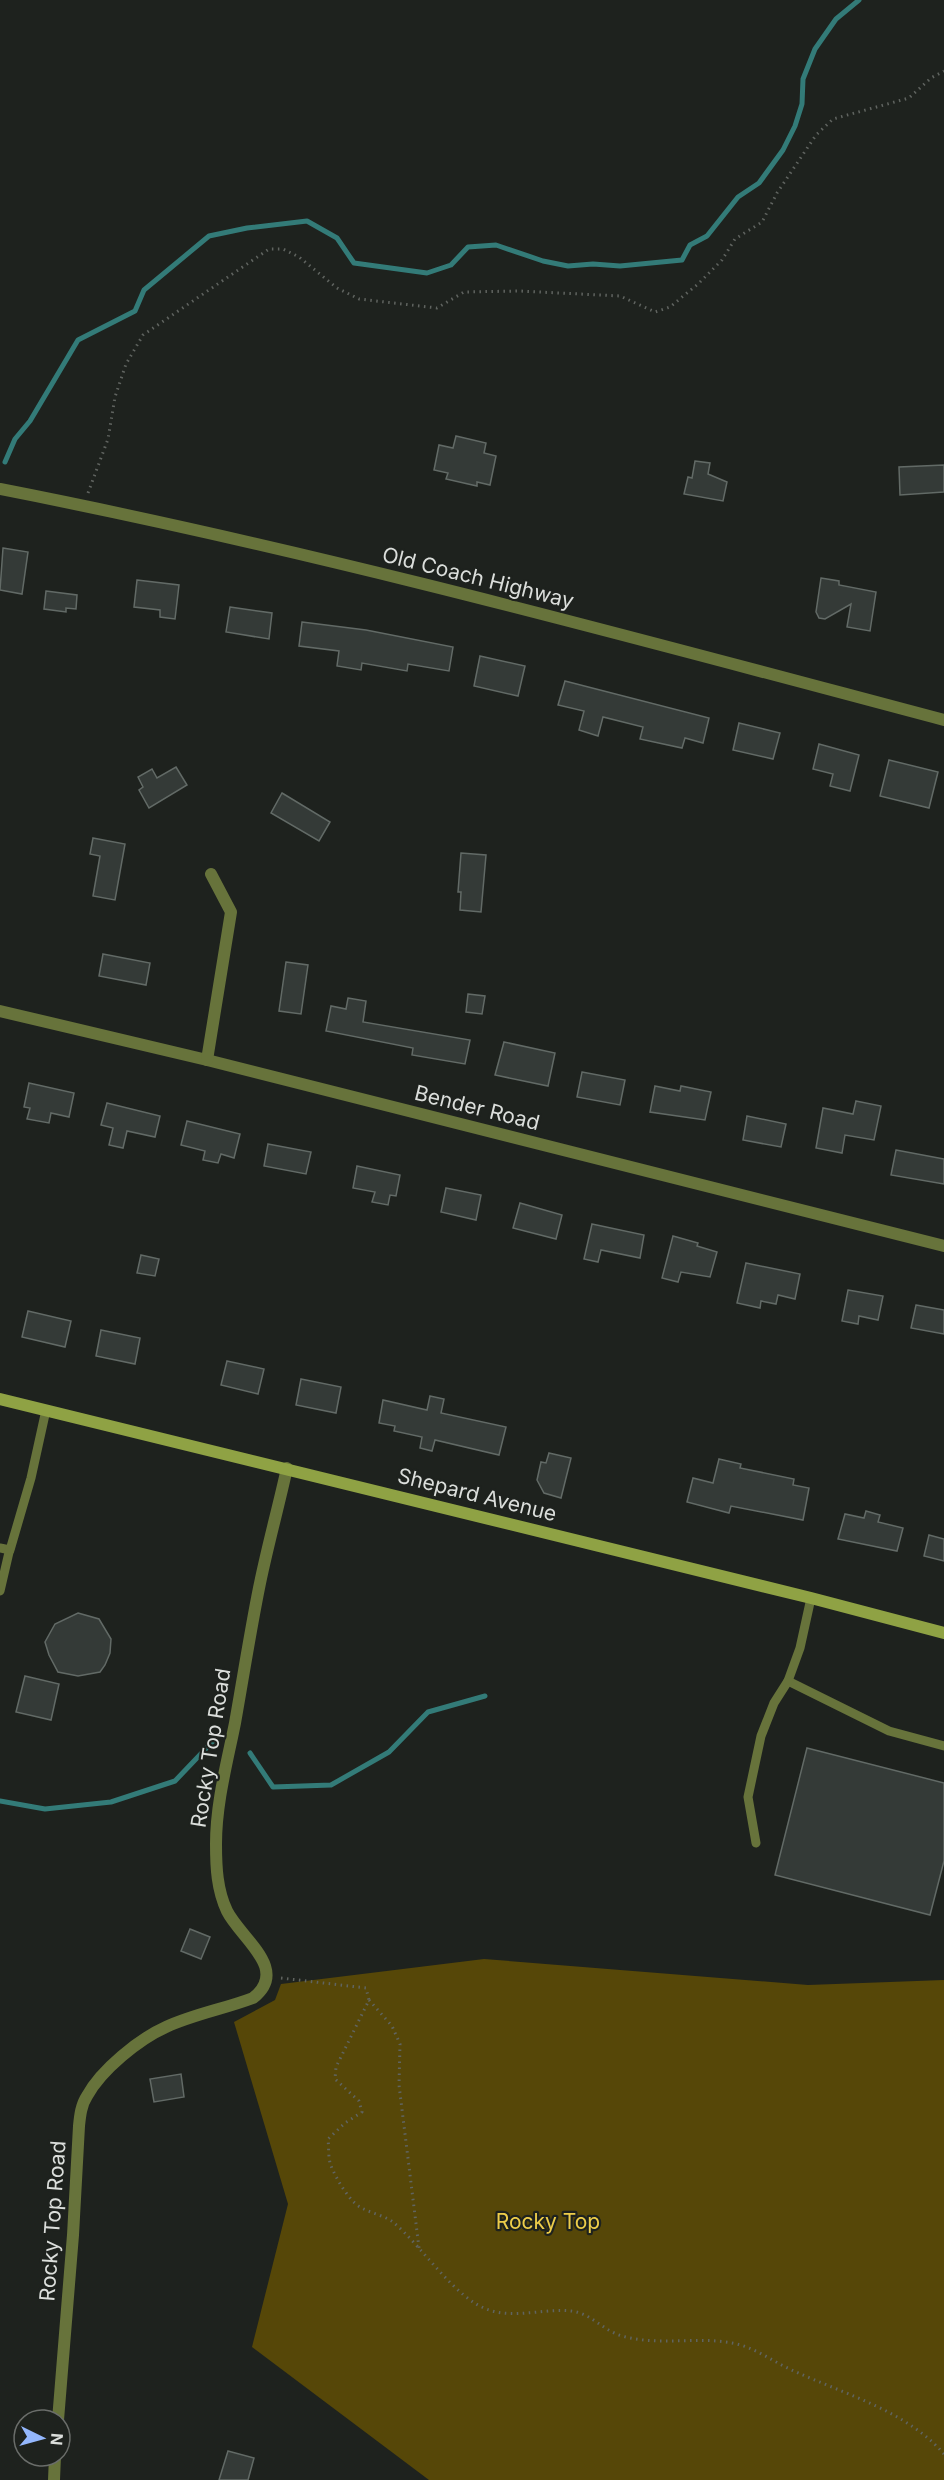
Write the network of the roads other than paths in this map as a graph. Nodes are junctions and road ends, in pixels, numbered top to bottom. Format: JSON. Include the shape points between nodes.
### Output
{"nodes":[{"id":1,"x":0,"y":489,"type":"edge"},
{"id":2,"x":944,"y":720,"type":"edge"},
{"id":3,"x":211,"y":874,"type":"dead end"},
{"id":4,"x":0,"y":1011,"type":"edge"},
{"id":5,"x":207,"y":1060,"type":"junction"},
{"id":6,"x":944,"y":1246,"type":"edge"},
{"id":7,"x":0,"y":1399,"type":"edge"},
{"id":8,"x":46,"y":1410,"type":"junction"},
{"id":9,"x":287,"y":1468,"type":"junction"},
{"id":10,"x":5,"y":1548,"type":"edge"},
{"id":11,"x":0,"y":1591,"type":"edge"},
{"id":12,"x":812,"y":1598,"type":"junction"},
{"id":13,"x":944,"y":1633,"type":"edge"},
{"id":14,"x":788,"y":1681,"type":"junction"},
{"id":15,"x":944,"y":1746,"type":"edge"},
{"id":16,"x":756,"y":1843,"type":"dead end"},
{"id":17,"x":59,"y":2408,"type":"edge"}],
"edges":[{"from":1,"to":2,"type":"street","name":"Old Coach Highway","via":[[194,528]]},
{"from":3,"to":5,"type":"street","via":[[231,912]]},
{"from":4,"to":5,"type":"street","name":"Bender Road"},
{"from":5,"to":6,"type":"street","name":"Bender Road"},
{"from":7,"to":8,"type":"main road","name":"Shepard Avenue"},
{"from":8,"to":9,"type":"main road","name":"Shepard Avenue"},
{"from":8,"to":10,"type":"lane","via":[[31,1478]]},
{"from":9,"to":12,"type":"main road","name":"Shepard Avenue"},
{"from":9,"to":17,"type":"street","name":"Rocky Top Road","via":[[247,1649],[216,1838],[222,1898],[236,1925],[265,1962],[267,1977],[253,1998],[180,2021],[144,2039],[97,2081],[87,2096],[78,2126]]},
{"from":10,"to":11,"type":"lane"},
{"from":12,"to":13,"type":"main road","name":"Shepard Avenue"},
{"from":12,"to":14,"type":"lane"},
{"from":14,"to":15,"type":"lane","via":[[889,1731]]},
{"from":14,"to":16,"type":"lane","via":[[760,1736],[748,1797]]}]}
